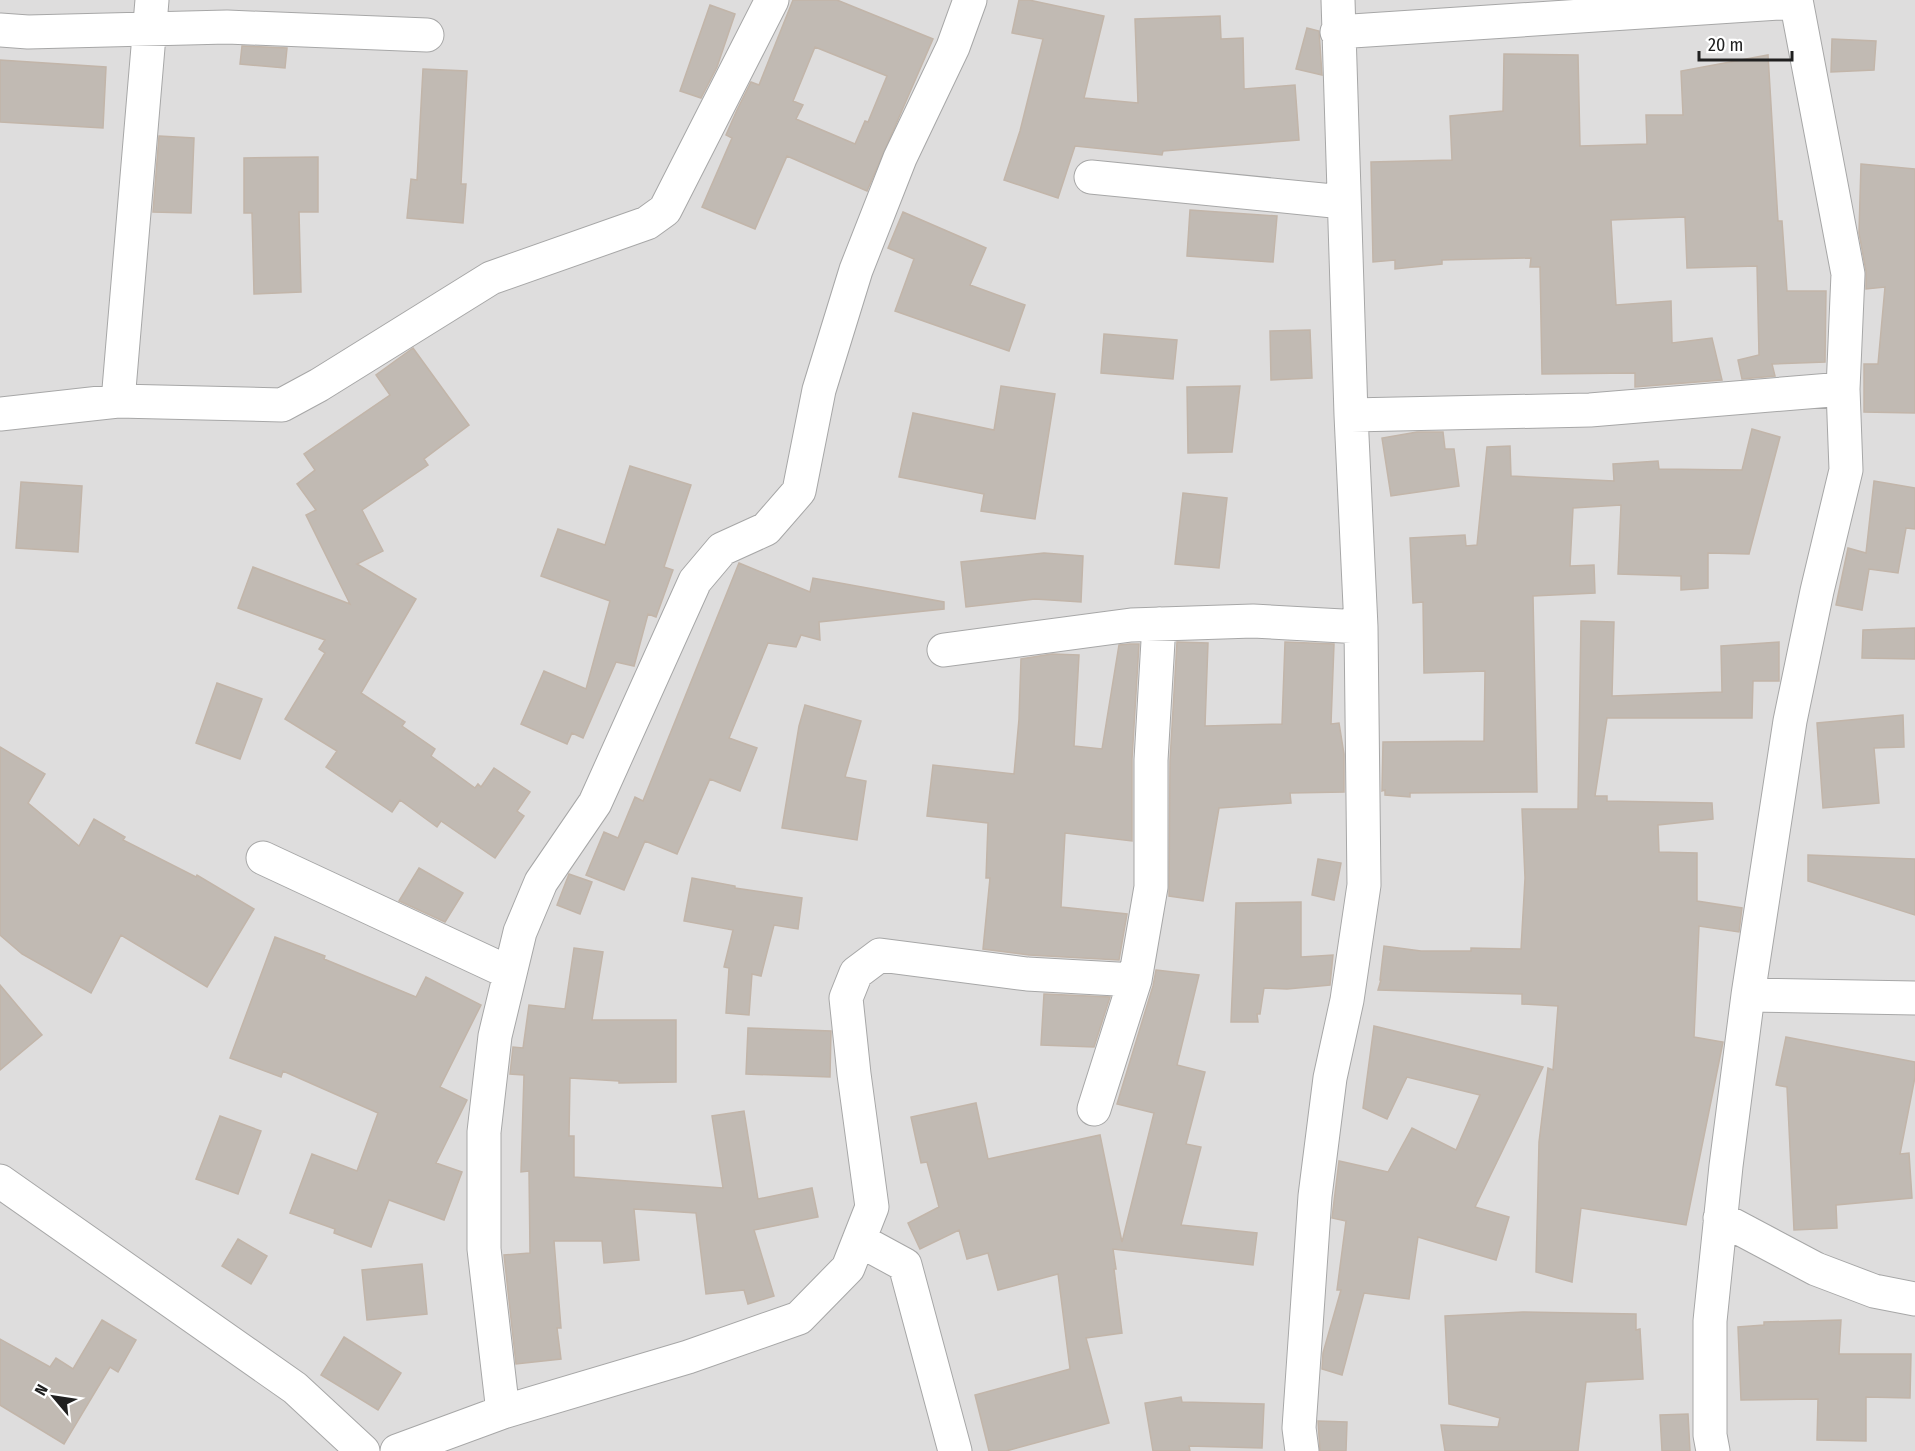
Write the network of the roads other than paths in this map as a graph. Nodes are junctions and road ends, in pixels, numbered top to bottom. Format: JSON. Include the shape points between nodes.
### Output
{"nodes":[{"id":1,"x":772,"y":0,"type":"edge"},
{"id":2,"x":970,"y":0,"type":"edge"},
{"id":3,"x":1338,"y":0,"type":"edge"},
{"id":4,"x":1796,"y":1,"type":"edge"},
{"id":5,"x":150,"y":14,"type":"edge"},
{"id":6,"x":0,"y":30,"type":"edge"},
{"id":7,"x":1337,"y":32,"type":"junction"},
{"id":8,"x":428,"y":35,"type":"dead end"},
{"id":9,"x":1091,"y":177,"type":"dead end"},
{"id":10,"x":1343,"y":202,"type":"junction"},
{"id":11,"x":1843,"y":389,"type":"junction"},
{"id":12,"x":118,"y":401,"type":"junction"},
{"id":13,"x":0,"y":414,"type":"edge"},
{"id":14,"x":1351,"y":415,"type":"junction"},
{"id":15,"x":1159,"y":624,"type":"junction"},
{"id":16,"x":1361,"y":627,"type":"junction"},
{"id":17,"x":944,"y":650,"type":"dead end"},
{"id":18,"x":263,"y":858,"type":"dead end"},
{"id":19,"x":510,"y":973,"type":"junction"},
{"id":20,"x":1136,"y":980,"type":"junction"},
{"id":21,"x":1748,"y":996,"type":"junction"},
{"id":22,"x":1915,"y":998,"type":"edge"},
{"id":23,"x":1094,"y":1109,"type":"dead end"},
{"id":24,"x":0,"y":1181,"type":"edge"},
{"id":25,"x":1720,"y":1218,"type":"junction"},
{"id":26,"x":859,"y":1240,"type":"junction"},
{"id":27,"x":1915,"y":1299,"type":"edge"},
{"id":28,"x":503,"y":1412,"type":"junction"},
{"id":29,"x":363,"y":1451,"type":"edge"},
{"id":30,"x":397,"y":1451,"type":"edge"},
{"id":31,"x":955,"y":1451,"type":"edge"},
{"id":32,"x":1302,"y":1451,"type":"edge"},
{"id":33,"x":1713,"y":1451,"type":"edge"}],
"edges":[{"from":1,"to":12,"type":"street","via":[[665,210],[647,223],[491,278],[282,405]]},
{"from":2,"to":19,"type":"street","via":[[953,47],[900,158],[856,270],[819,390],[799,491],[766,529],[722,549],[695,581],[595,803],[541,882],[520,932]]},
{"from":3,"to":7,"type":"street"},
{"from":4,"to":7,"type":"street"},
{"from":4,"to":11,"type":"street","via":[[1848,274]]},
{"from":5,"to":6,"type":"street","via":[[28,32]]},
{"from":5,"to":8,"type":"street","via":[[227,27]]},
{"from":5,"to":12,"type":"street"},
{"from":7,"to":10,"type":"street"},
{"from":9,"to":10,"type":"street"},
{"from":10,"to":14,"type":"street"},
{"from":11,"to":14,"type":"street","via":[[1590,410]]},
{"from":11,"to":21,"type":"street","via":[[1846,470],[1790,721]]},
{"from":12,"to":13,"type":"street"},
{"from":14,"to":16,"type":"street"},
{"from":15,"to":16,"type":"street","via":[[1253,621]]},
{"from":15,"to":17,"type":"street"},
{"from":15,"to":20,"type":"street","via":[[1150,760],[1151,887]]},
{"from":16,"to":32,"type":"street","via":[[1364,885],[1347,1000],[1330,1078],[1315,1196],[1299,1428]]},
{"from":18,"to":19,"type":"street"},
{"from":19,"to":28,"type":"street","via":[[495,1036],[484,1132],[484,1249]]},
{"from":20,"to":23,"type":"street"},
{"from":20,"to":26,"type":"street","via":[[1027,974],[880,955],[856,973],[846,998],[872,1207]]},
{"from":21,"to":22,"type":"street"},
{"from":21,"to":25,"type":"street"},
{"from":24,"to":29,"type":"street","via":[[295,1388]]},
{"from":25,"to":27,"type":"street","via":[[1816,1269],[1874,1291]]},
{"from":25,"to":33,"type":"street","via":[[1710,1322]]},
{"from":26,"to":28,"type":"street","via":[[848,1268],[799,1318],[688,1357]]},
{"from":26,"to":31,"type":"street","via":[[905,1265]]},
{"from":28,"to":30,"type":"street"}]}
